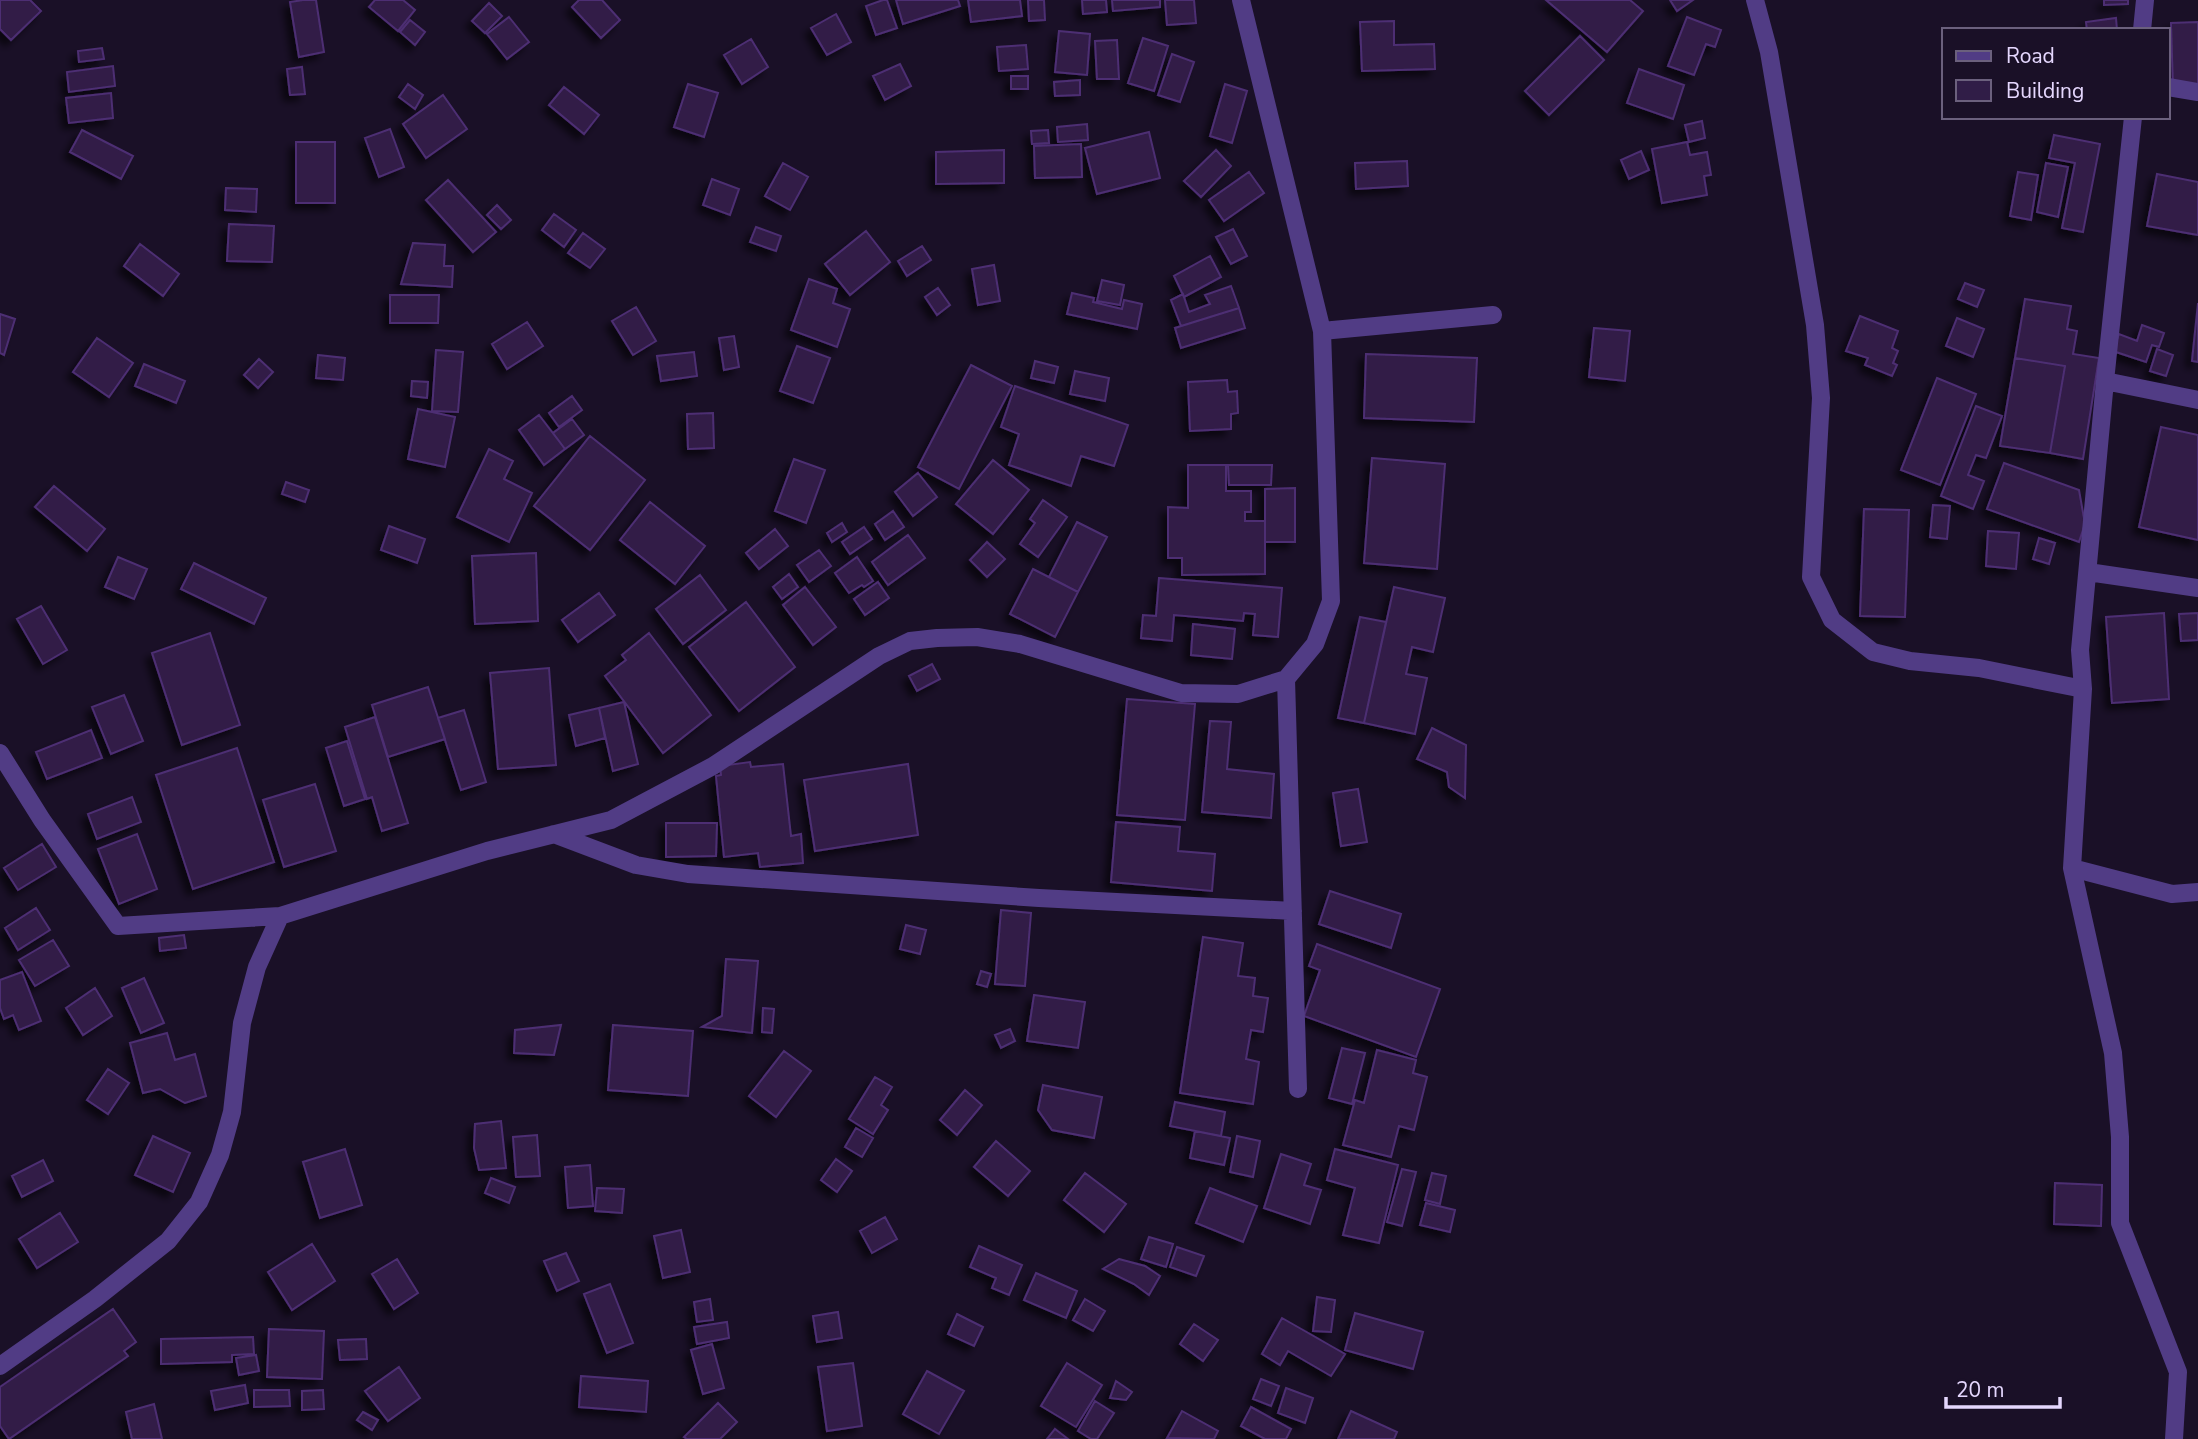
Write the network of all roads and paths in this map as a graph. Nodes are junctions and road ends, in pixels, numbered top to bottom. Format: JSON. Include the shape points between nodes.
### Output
{"nodes":[{"id":1,"x":1241,"y":0,"type":"edge"},
{"id":2,"x":1755,"y":0,"type":"edge"},
{"id":3,"x":2145,"y":0,"type":"edge"},
{"id":4,"x":2142,"y":28,"type":"edge"},
{"id":5,"x":2170,"y":87,"type":"edge"},
{"id":6,"x":2198,"y":92,"type":"edge"},
{"id":7,"x":2133,"y":119,"type":"edge"},
{"id":8,"x":1493,"y":315,"type":"dead end"},
{"id":9,"x":1322,"y":331,"type":"junction"},
{"id":10,"x":2105,"y":381,"type":"junction"},
{"id":11,"x":2198,"y":400,"type":"edge"},
{"id":12,"x":2088,"y":572,"type":"junction"},
{"id":13,"x":2198,"y":588,"type":"edge"},
{"id":14,"x":1286,"y":679,"type":"junction"},
{"id":15,"x":2083,"y":689,"type":"junction"},
{"id":16,"x":0,"y":753,"type":"edge"},
{"id":17,"x":554,"y":834,"type":"junction"},
{"id":18,"x":2072,"y":868,"type":"junction"},
{"id":19,"x":2198,"y":892,"type":"edge"},
{"id":20,"x":1293,"y":912,"type":"junction"},
{"id":21,"x":280,"y":916,"type":"junction"},
{"id":22,"x":1298,"y":1089,"type":"dead end"},
{"id":23,"x":0,"y":1366,"type":"edge"},
{"id":24,"x":2174,"y":1439,"type":"edge"}],
"edges":[{"from":1,"to":9,"type":"street"},
{"from":2,"to":15,"type":"street","via":[[1769,52],[1815,325],[1821,398],[1811,578],[1832,620],[1873,652]]},
{"from":3,"to":4,"type":"street"},
{"from":5,"to":6,"type":"street"},
{"from":7,"to":10,"type":"street"},
{"from":8,"to":9,"type":"street"},
{"from":9,"to":14,"type":"street","via":[[1331,601],[1315,644]]},
{"from":10,"to":11,"type":"street"},
{"from":10,"to":12,"type":"street"},
{"from":12,"to":13,"type":"street"},
{"from":12,"to":15,"type":"street","via":[[2080,650]]},
{"from":14,"to":17,"type":"street","via":[[1238,694],[1181,693],[1020,645],[977,638],[910,641],[879,656],[713,766],[611,820]]},
{"from":14,"to":20,"type":"street"},
{"from":15,"to":18,"type":"street"},
{"from":16,"to":21,"type":"street","via":[[118,926]]},
{"from":17,"to":20,"type":"street","via":[[636,865],[688,874]]},
{"from":17,"to":21,"type":"street"},
{"from":18,"to":19,"type":"street","via":[[2172,894]]},
{"from":18,"to":24,"type":"street","via":[[2113,1053],[2120,1137],[2120,1223],[2178,1372]]},
{"from":20,"to":22,"type":"street"},
{"from":21,"to":23,"type":"street","via":[[257,967],[242,1023],[232,1112],[220,1155],[199,1202],[168,1241]]}]}
